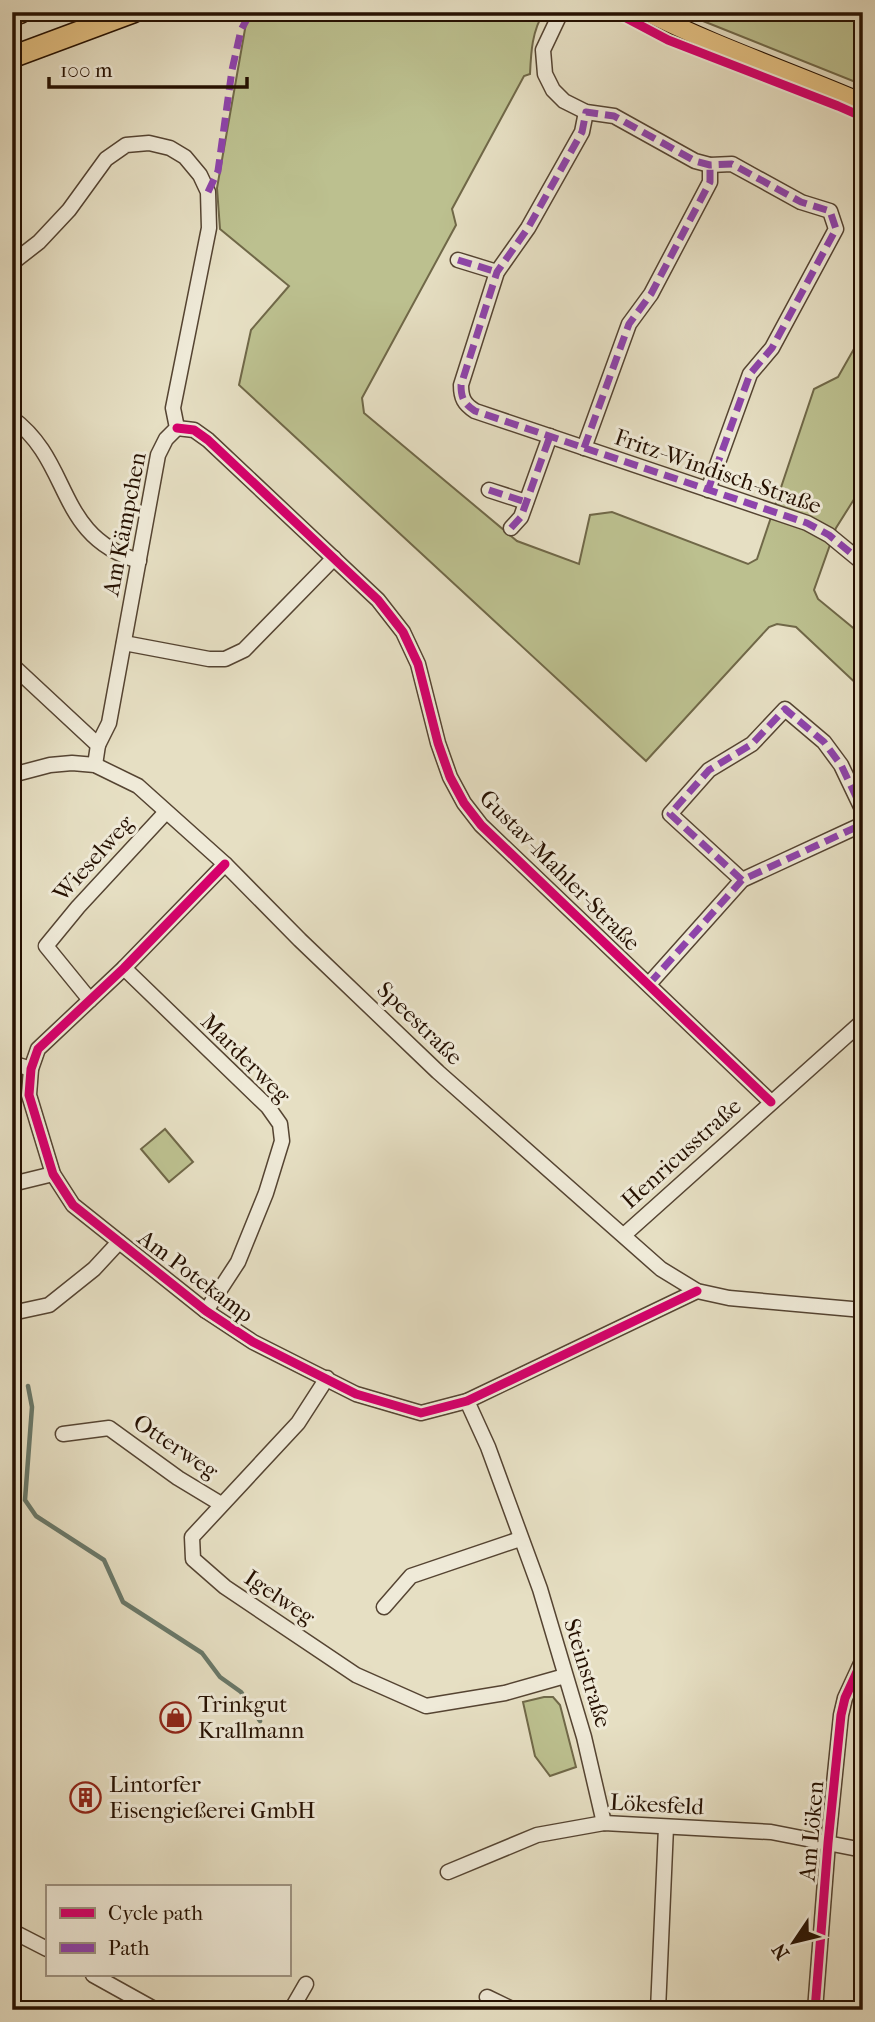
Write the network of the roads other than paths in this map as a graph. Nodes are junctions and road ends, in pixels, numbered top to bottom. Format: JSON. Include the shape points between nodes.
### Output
{"nodes":[{"id":1,"x":21,"y":12,"type":"edge"},
{"id":2,"x":133,"y":12,"type":"edge"},
{"id":3,"x":561,"y":12,"type":"edge"},
{"id":4,"x":647,"y":12,"type":"edge"},
{"id":5,"x":12,"y":15,"type":"edge"},
{"id":6,"x":12,"y":57,"type":"edge"},
{"id":7,"x":863,"y":103,"type":"edge"},
{"id":8,"x":586,"y":112,"type":"junction"},
{"id":9,"x":710,"y":165,"type":"junction"},
{"id":10,"x":458,"y":260,"type":"dead end"},
{"id":11,"x":12,"y":263,"type":"edge"},
{"id":12,"x":497,"y":272,"type":"junction"},
{"id":13,"x":12,"y":418,"type":"edge"},
{"id":14,"x":177,"y":428,"type":"junction"},
{"id":15,"x":550,"y":436,"type":"junction"},
{"id":16,"x":584,"y":448,"type":"junction"},
{"id":17,"x":489,"y":490,"type":"dead end"},
{"id":18,"x":708,"y":490,"type":"junction"},
{"id":19,"x":526,"y":502,"type":"junction"},
{"id":20,"x":511,"y":528,"type":"dead end"},
{"id":21,"x":334,"y":558,"type":"junction"},
{"id":22,"x":139,"y":561,"type":"junction"},
{"id":23,"x":863,"y":563,"type":"edge"},
{"id":24,"x":124,"y":643,"type":"junction"},
{"id":25,"x":12,"y":665,"type":"edge"},
{"id":26,"x":98,"y":745,"type":"junction"},
{"id":27,"x":94,"y":765,"type":"junction"},
{"id":28,"x":12,"y":775,"type":"edge"},
{"id":29,"x":863,"y":811,"type":"edge"},
{"id":30,"x":166,"y":812,"type":"junction"},
{"id":31,"x":863,"y":824,"type":"edge"},
{"id":32,"x":225,"y":863,"type":"junction"},
{"id":33,"x":742,"y":880,"type":"junction"},
{"id":34,"x":124,"y":968,"type":"junction"},
{"id":35,"x":649,"y":985,"type":"junction"},
{"id":36,"x":90,"y":1000,"type":"junction"},
{"id":37,"x":863,"y":1021,"type":"edge"},
{"id":38,"x":12,"y":1063,"type":"edge"},
{"id":39,"x":31,"y":1069,"type":"junction"},
{"id":40,"x":771,"y":1101,"type":"junction"},
{"id":41,"x":53,"y":1174,"type":"junction"},
{"id":42,"x":12,"y":1184,"type":"edge"},
{"id":43,"x":624,"y":1235,"type":"junction"},
{"id":44,"x":119,"y":1242,"type":"junction"},
{"id":45,"x":697,"y":1291,"type":"junction"},
{"id":46,"x":863,"y":1310,"type":"edge"},
{"id":47,"x":206,"y":1311,"type":"junction"},
{"id":48,"x":12,"y":1313,"type":"edge"},
{"id":49,"x":327,"y":1378,"type":"junction"},
{"id":50,"x":467,"y":1401,"type":"junction"},
{"id":51,"x":63,"y":1434,"type":"dead end"},
{"id":52,"x":221,"y":1504,"type":"junction"},
{"id":53,"x":520,"y":1539,"type":"junction"},
{"id":54,"x":384,"y":1607,"type":"dead end"},
{"id":55,"x":863,"y":1659,"type":"edge"},
{"id":56,"x":565,"y":1676,"type":"junction"},
{"id":57,"x":604,"y":1823,"type":"junction"},
{"id":58,"x":666,"y":1826,"type":"junction"},
{"id":59,"x":828,"y":1843,"type":"junction"},
{"id":60,"x":863,"y":1850,"type":"edge"},
{"id":61,"x":448,"y":1872,"type":"dead end"},
{"id":62,"x":12,"y":1931,"type":"edge"},
{"id":63,"x":46,"y":1948,"type":"edge"},
{"id":64,"x":95,"y":1976,"type":"edge"},
{"id":65,"x":306,"y":1984,"type":"dead end"},
{"id":66,"x":488,"y":1997,"type":"dead end"},
{"id":67,"x":156,"y":2010,"type":"edge"},
{"id":68,"x":290,"y":2010,"type":"edge"},
{"id":69,"x":514,"y":2010,"type":"edge"},
{"id":70,"x":658,"y":2010,"type":"edge"},
{"id":71,"x":816,"y":2010,"type":"edge"}],
"edges":[{"from":1,"to":5,"type":"highway"},
{"from":2,"to":6,"type":"highway"},
{"from":3,"to":8,"type":"street","via":[[544,50],[545,74],[564,101]]},
{"from":4,"to":7,"type":"main road"},
{"from":8,"to":9,"type":"street","via":[[614,116]]},
{"from":8,"to":12,"type":"street","name":"Fritz-Windisch-Straße","via":[[582,132],[528,228]]},
{"from":9,"to":16,"type":"street","via":[[710,182],[651,294],[629,324]]},
{"from":9,"to":18,"type":"street","via":[[732,164],[802,202],[830,211],[836,229],[772,348],[750,374]]},
{"from":10,"to":12,"type":"street"},
{"from":11,"to":14,"type":"street","via":[[39,242],[106,159],[126,145],[149,143],[185,157],[200,175],[210,206],[173,408]]},
{"from":12,"to":15,"type":"street","name":"Fritz-Windisch-Straße","via":[[461,396],[475,411]]},
{"from":13,"to":22,"type":"street","via":[[35,438],[79,521],[118,555]]},
{"from":14,"to":21,"type":"street","name":"Gustav-Mahler-Straße","via":[[194,430],[208,440]]},
{"from":14,"to":22,"type":"street","name":"Am Kämpchen","via":[[158,455]]},
{"from":15,"to":16,"type":"street","name":"Fritz-Windisch-Straße"},
{"from":15,"to":19,"type":"street"},
{"from":16,"to":18,"type":"street","name":"Fritz-Windisch-Straße"},
{"from":17,"to":19,"type":"street"},
{"from":18,"to":23,"type":"street","name":"Fritz-Windisch-Straße","via":[[807,523],[830,535]]},
{"from":19,"to":20,"type":"street"},
{"from":21,"to":24,"type":"street","via":[[244,650],[225,659]]},
{"from":21,"to":35,"type":"street","name":"Gustav-Mahler-Straße","via":[[378,600],[403,632],[418,664],[438,743],[464,803],[481,825]]},
{"from":22,"to":24,"type":"street","name":"Am Kämpchen"},
{"from":24,"to":26,"type":"street","name":"Am Kämpchen","via":[[110,723]]},
{"from":25,"to":26,"type":"street"},
{"from":26,"to":27,"type":"street"},
{"from":27,"to":28,"type":"street","via":[[50,765]]},
{"from":27,"to":30,"type":"street","name":"Speestraße","via":[[138,786]]},
{"from":29,"to":33,"type":"street","via":[[824,742],[785,709],[752,744],[709,771],[670,814]]},
{"from":30,"to":32,"type":"street","name":"Speestraße"},
{"from":30,"to":36,"type":"street","name":"Wieselweg","via":[[46,946]]},
{"from":31,"to":33,"type":"street"},
{"from":32,"to":34,"type":"street"},
{"from":32,"to":43,"type":"street","name":"Speestraße","via":[[438,1072]]},
{"from":33,"to":35,"type":"street"},
{"from":34,"to":36,"type":"street"},
{"from":34,"to":47,"type":"street","name":"Marderweg","via":[[268,1107],[280,1124],[282,1140],[267,1193],[238,1262]]},
{"from":35,"to":40,"type":"street","name":"Gustav-Mahler-Straße"},
{"from":36,"to":39,"type":"street","via":[[38,1049]]},
{"from":37,"to":40,"type":"street","name":"Henricusstraße"},
{"from":38,"to":39,"type":"street"},
{"from":39,"to":41,"type":"street","name":"Am Potekamp","via":[[30,1095]]},
{"from":40,"to":43,"type":"street","name":"Henricusstraße"},
{"from":41,"to":42,"type":"street"},
{"from":41,"to":44,"type":"street","name":"Am Potekamp","via":[[73,1205]]},
{"from":43,"to":45,"type":"street","name":"Speestraße","via":[[661,1269]]},
{"from":44,"to":47,"type":"street","name":"Am Potekamp"},
{"from":44,"to":48,"type":"street","via":[[49,1305]]},
{"from":45,"to":46,"type":"street","name":"Speestraße"},
{"from":45,"to":50,"type":"street","name":"Am Potekamp"},
{"from":47,"to":49,"type":"street","name":"Am Potekamp","via":[[253,1342]]},
{"from":49,"to":50,"type":"street","name":"Am Potekamp","via":[[356,1394],[421,1413]]},
{"from":49,"to":52,"type":"street","name":"Igelweg","via":[[298,1423]]},
{"from":50,"to":53,"type":"street","name":"Steinstraße"},
{"from":51,"to":52,"type":"street","name":"Otterweg","via":[[109,1428]]},
{"from":52,"to":56,"type":"street","name":"Igelweg","via":[[192,1537],[193,1559],[225,1587],[356,1675],[426,1706],[505,1693]]},
{"from":53,"to":54,"type":"street","via":[[411,1576]]},
{"from":53,"to":56,"type":"street","name":"Steinstraße"},
{"from":55,"to":59,"type":"street","name":"Am Löken","via":[[841,1715]]},
{"from":56,"to":57,"type":"street","name":"Steinstraße"},
{"from":57,"to":58,"type":"street","name":"Lökesfeld"},
{"from":57,"to":61,"type":"street","name":"Lökesfeld","via":[[537,1835]]},
{"from":58,"to":59,"type":"street","name":"Lökesfeld","via":[[771,1832]]},
{"from":58,"to":70,"type":"street"},
{"from":59,"to":60,"type":"street","name":"Lökesfeld"},
{"from":59,"to":71,"type":"street","name":"Am Löken"},
{"from":62,"to":63,"type":"street"},
{"from":64,"to":67,"type":"street"},
{"from":65,"to":68,"type":"street"},
{"from":66,"to":69,"type":"street"}]}
